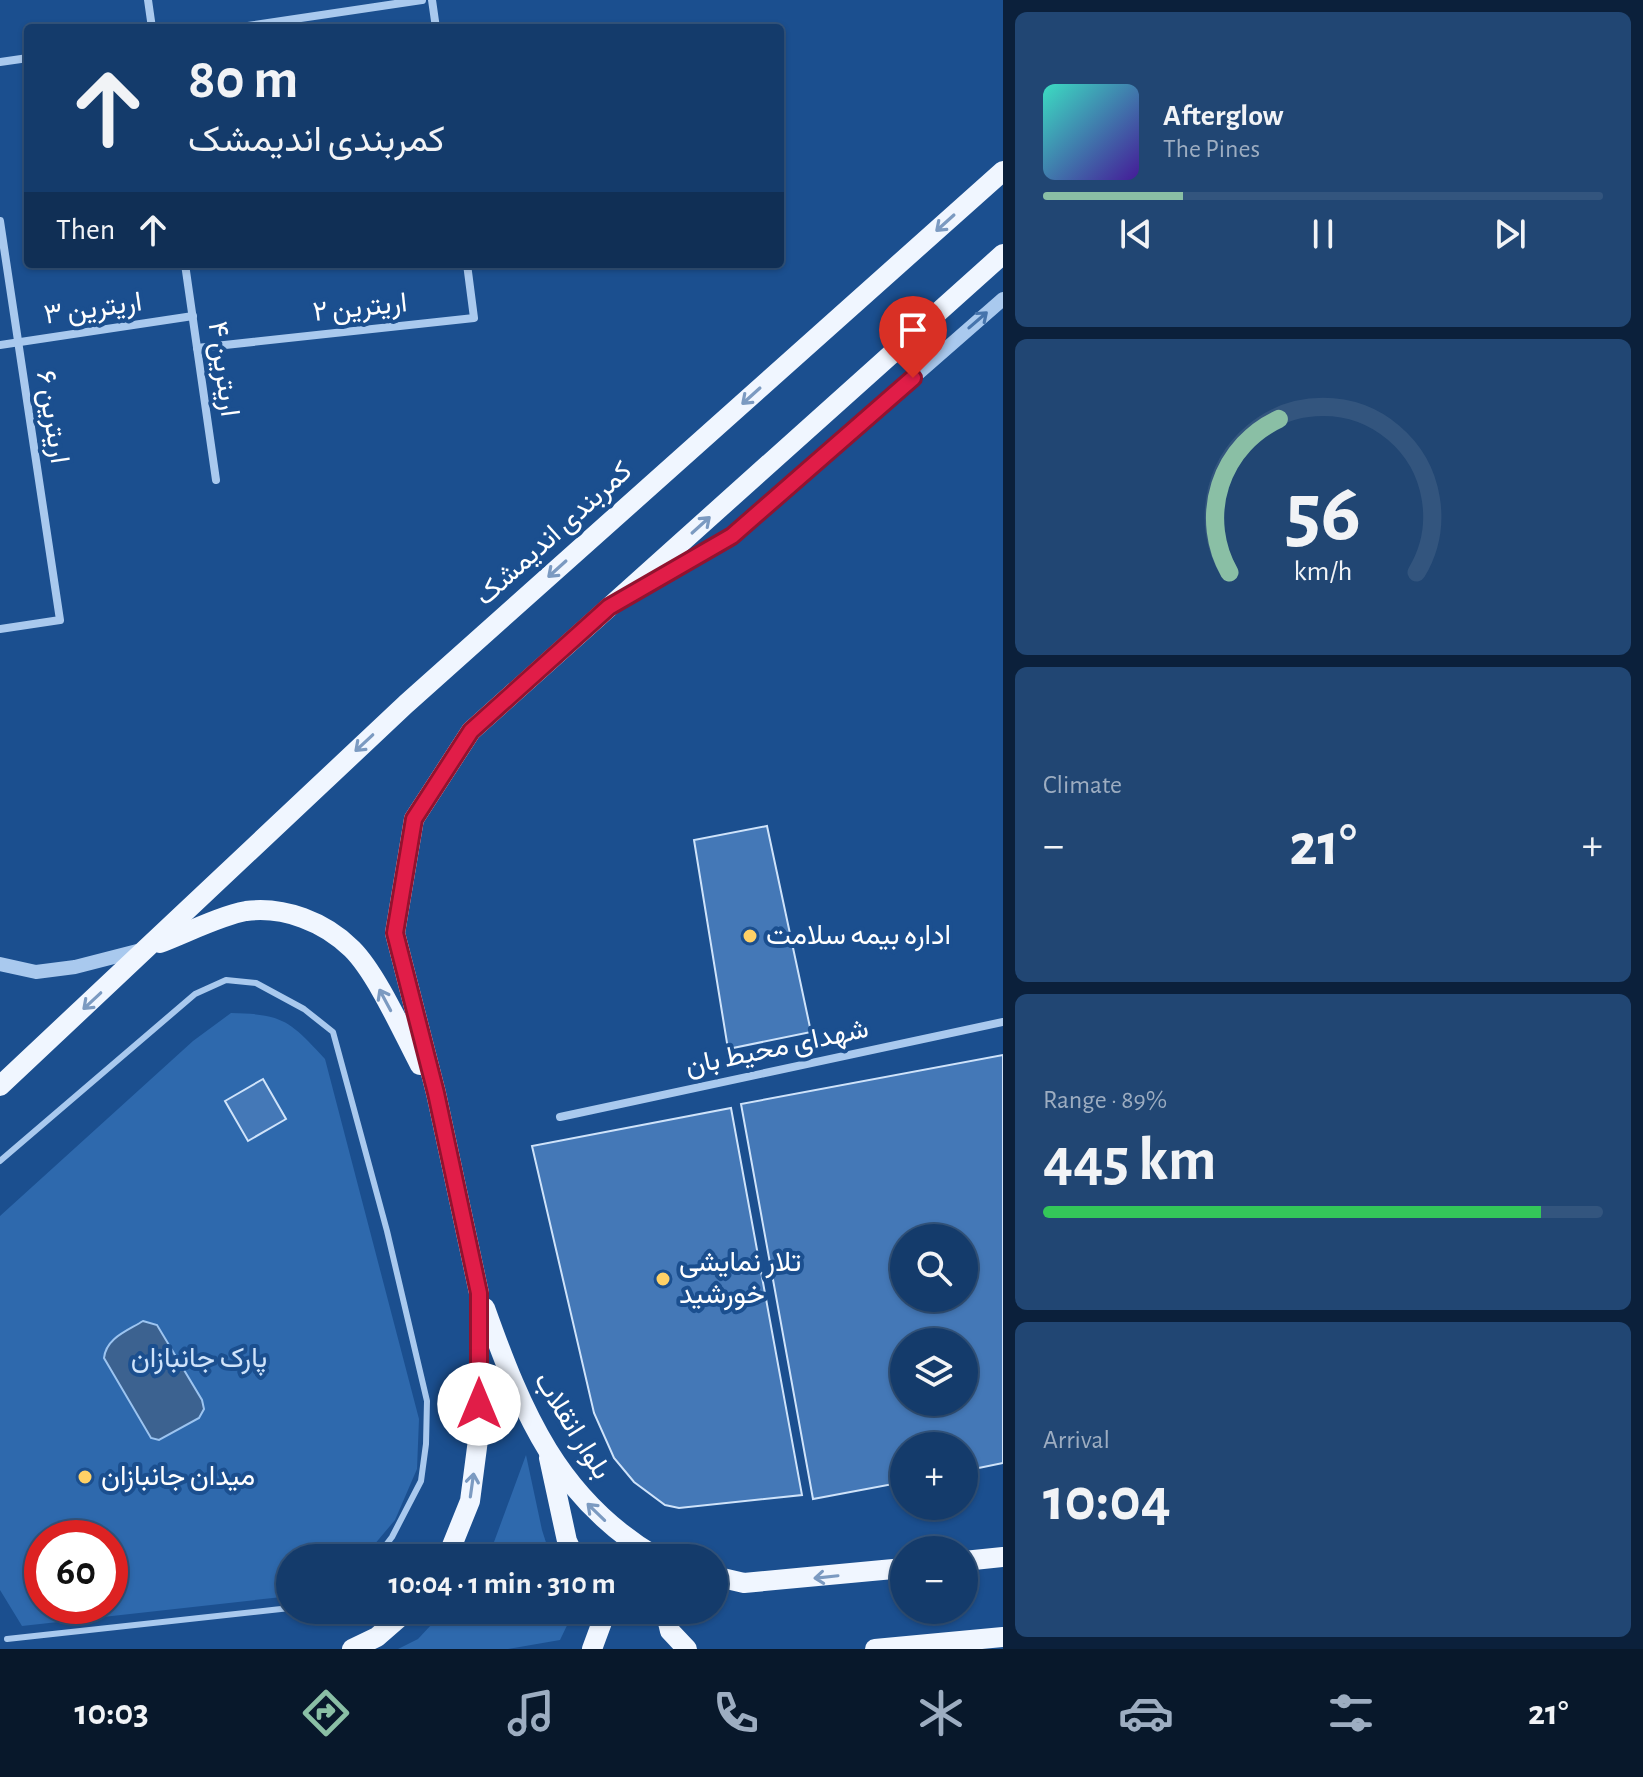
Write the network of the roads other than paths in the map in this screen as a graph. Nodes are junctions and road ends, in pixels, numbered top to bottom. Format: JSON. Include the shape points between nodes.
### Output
{"nodes":[{"id":1,"x":148,"y":0,"type":"edge"},
{"id":2,"x":422,"y":0,"type":"edge"},
{"id":3,"x":432,"y":0,"type":"edge"},
{"id":4,"x":151,"y":24,"type":"edge"},
{"id":5,"x":261,"y":24,"type":"edge"},
{"id":6,"x":435,"y":24,"type":"edge"},
{"id":7,"x":24,"y":59,"type":"edge"},
{"id":8,"x":0,"y":62,"type":"edge"},
{"id":9,"x":1003,"y":171,"type":"edge"},
{"id":10,"x":0,"y":221,"type":"edge"},
{"id":11,"x":1003,"y":254,"type":"edge"},
{"id":12,"x":186,"y":268,"type":"edge"},
{"id":13,"x":468,"y":268,"type":"edge"},
{"id":14,"x":1003,"y":299,"type":"edge"},
{"id":15,"x":193,"y":316,"type":"junction"},
{"id":16,"x":18,"y":342,"type":"junction"},
{"id":17,"x":0,"y":345,"type":"edge"},
{"id":18,"x":197,"y":348,"type":"junction"},
{"id":19,"x":216,"y":480,"type":"dead end"},
{"id":20,"x":609,"y":607,"type":"junction"},
{"id":21,"x":0,"y":629,"type":"edge"},
{"id":22,"x":149,"y":947,"type":"junction"},
{"id":23,"x":0,"y":964,"type":"edge"},
{"id":24,"x":1003,"y":1022,"type":"edge"},
{"id":25,"x":0,"y":1086,"type":"edge"},
{"id":26,"x":436,"y":1093,"type":"junction"},
{"id":27,"x":560,"y":1117,"type":"dead end"},
{"id":28,"x":0,"y":1161,"type":"edge"},
{"id":29,"x":479,"y":1293,"type":"junction"},
{"id":30,"x":547,"y":1448,"type":"junction"},
{"id":31,"x":387,"y":1544,"type":"edge"},
{"id":32,"x":453,"y":1544,"type":"edge"},
{"id":33,"x":568,"y":1544,"type":"edge"},
{"id":34,"x":635,"y":1544,"type":"edge"},
{"id":35,"x":1003,"y":1557,"type":"edge"},
{"id":36,"x":978,"y":1560,"type":"edge"},
{"id":37,"x":890,"y":1569,"type":"edge"},
{"id":38,"x":728,"y":1579,"type":"edge"},
{"id":39,"x":276,"y":1610,"type":"edge"},
{"id":40,"x":392,"y":1624,"type":"edge"},
{"id":41,"x":601,"y":1624,"type":"edge"},
{"id":42,"x":668,"y":1624,"type":"edge"},
{"id":43,"x":1003,"y":1637,"type":"edge"},
{"id":44,"x":7,"y":1639,"type":"dead end"},
{"id":45,"x":352,"y":1649,"type":"edge"},
{"id":46,"x":592,"y":1649,"type":"edge"},
{"id":47,"x":687,"y":1649,"type":"edge"},
{"id":48,"x":875,"y":1649,"type":"edge"}],
"edges":[{"from":1,"to":4,"type":"street"},
{"from":2,"to":5,"type":"street"},
{"from":3,"to":6,"type":"street"},
{"from":7,"to":8,"type":"street"},
{"from":9,"to":22,"type":"main road","name":"کمربندی اندیمشک","one_way":true,"via":[[406,704]]},
{"from":10,"to":16,"type":"street","name":"اریترین ۶"},
{"from":20,"to":11,"type":"main road","one_way":true},
{"from":12,"to":15,"type":"street","name":"اریترین ۴"},
{"from":13,"to":18,"type":"street","name":"اریترین ۲","via":[[474,318]]},
{"from":20,"to":14,"type":"street","one_way":true,"via":[[732,536]]},
{"from":15,"to":16,"type":"street","name":"اریترین ۳"},
{"from":15,"to":18,"type":"street","name":"اریترین ۴"},
{"from":16,"to":17,"type":"street","name":"اریترین ۳"},
{"from":16,"to":21,"type":"street","name":"اریترین ۶","via":[[60,620]]},
{"from":18,"to":19,"type":"street","name":"اریترین ۴"},
{"from":20,"to":26,"type":"main road","via":[[471,731],[414,819],[395,933]]},
{"from":22,"to":23,"type":"street","via":[[36,972]]},
{"from":22,"to":25,"type":"main road","one_way":true},
{"from":26,"to":22,"type":"main road","one_way":true,"via":[[352,949],[316,923],[276,909],[243,911]]},
{"from":24,"to":27,"type":"street","name":"شهدای محیط بان"},
{"from":26,"to":29,"type":"main road"},
{"from":28,"to":31,"type":"lane","via":[[195,994],[226,980],[256,983],[333,1032],[427,1401],[421,1481]]},
{"from":29,"to":30,"type":"main road","name":"بلوار انقلاب","via":[[513,1386]]},
{"from":32,"to":29,"type":"main road","one_way":true,"via":[[470,1501],[479,1432]]},
{"from":30,"to":33,"type":"main road"},
{"from":34,"to":30,"type":"main road","name":"بلوار انقلاب","one_way":true,"via":[[594,1511]]},
{"from":35,"to":36,"type":"main road"},
{"from":37,"to":38,"type":"main road","one_way":true,"via":[[744,1583]]},
{"from":39,"to":44,"type":"lane"},
{"from":40,"to":45,"type":"main road"},
{"from":41,"to":46,"type":"main road"},
{"from":42,"to":47,"type":"main road"},
{"from":43,"to":48,"type":"main road"}]}
